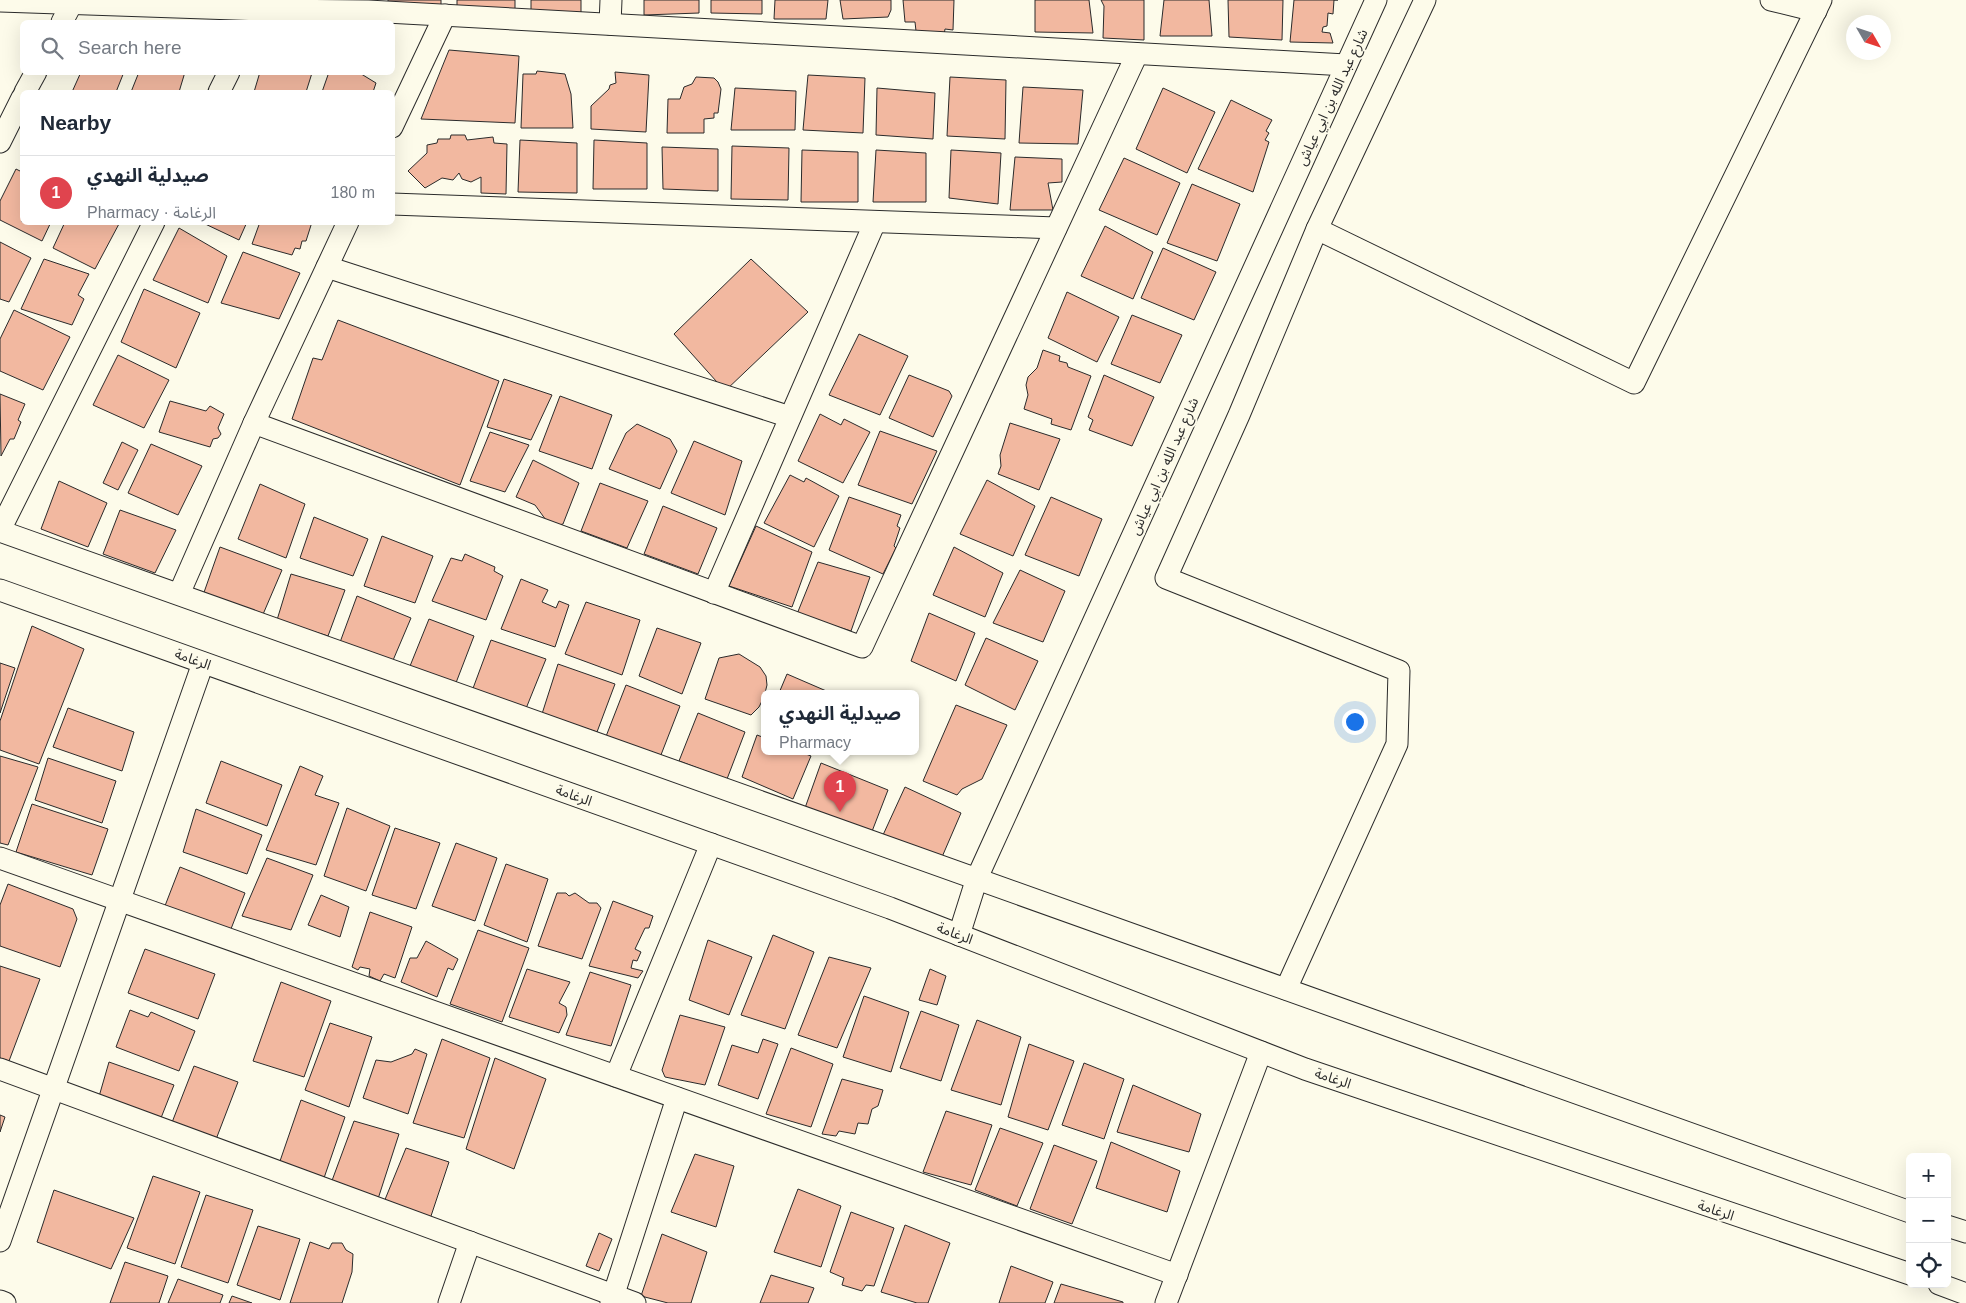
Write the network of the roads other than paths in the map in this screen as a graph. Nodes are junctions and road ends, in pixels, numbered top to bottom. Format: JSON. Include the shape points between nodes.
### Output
{"nodes":[{"id":1,"x":611,"y":0,"type":"edge"},
{"id":2,"x":1376,"y":0,"type":"edge"},
{"id":3,"x":1425,"y":0,"type":"edge"},
{"id":4,"x":1771,"y":0,"type":"edge"},
{"id":5,"x":0,"y":1,"type":"edge"},
{"id":6,"x":72,"y":3,"type":"junction"},
{"id":7,"x":1819,"y":5,"type":"edge"},
{"id":8,"x":445,"y":15,"type":"junction"},
{"id":9,"x":258,"y":16,"type":"edge"},
{"id":10,"x":63,"y":20,"type":"edge"},
{"id":11,"x":610,"y":24,"type":"junction"},
{"id":12,"x":1137,"y":54,"type":"junction"},
{"id":13,"x":1346,"y":65,"type":"junction"},
{"id":14,"x":34,"y":75,"type":"edge"},
{"id":15,"x":228,"y":75,"type":"edge"},
{"id":16,"x":27,"y":90,"type":"edge"},
{"id":17,"x":220,"y":90,"type":"edge"},
{"id":18,"x":20,"y":102,"type":"edge"},
{"id":19,"x":395,"y":121,"type":"edge"},
{"id":20,"x":0,"y":142,"type":"edge"},
{"id":21,"x":395,"y":204,"type":"edge"},
{"id":22,"x":875,"y":222,"type":"junction"},
{"id":23,"x":152,"y":225,"type":"edge"},
{"id":24,"x":347,"y":225,"type":"edge"},
{"id":25,"x":1056,"y":228,"type":"junction"},
{"id":26,"x":1317,"y":229,"type":"junction"},
{"id":27,"x":327,"y":267,"type":"junction"},
{"id":28,"x":790,"y":417,"type":"junction"},
{"id":29,"x":254,"y":423,"type":"junction"},
{"id":30,"x":0,"y":530,"type":"edge"},
{"id":31,"x":0,"y":590,"type":"edge"},
{"id":32,"x":714,"y":593,"type":"junction"},
{"id":33,"x":179,"y":594,"type":"junction"},
{"id":34,"x":203,"y":663,"type":"junction"},
{"id":35,"x":711,"y":844,"type":"junction"},
{"id":36,"x":0,"y":858,"type":"edge"},
{"id":37,"x":977,"y":878,"type":"junction"},
{"id":38,"x":120,"y":900,"type":"junction"},
{"id":39,"x":959,"y":935,"type":"junction"},
{"id":40,"x":1286,"y":989,"type":"junction"},
{"id":41,"x":1261,"y":1052,"type":"junction"},
{"id":42,"x":0,"y":1069,"type":"edge"},
{"id":43,"x":616,"y":1076,"type":"junction"},
{"id":44,"x":54,"y":1088,"type":"junction"},
{"id":45,"x":677,"y":1098,"type":"junction"},
{"id":46,"x":1906,"y":1211,"type":"edge"},
{"id":47,"x":1951,"y":1227,"type":"edge"},
{"id":48,"x":1966,"y":1232,"type":"edge"},
{"id":49,"x":0,"y":1240,"type":"edge"},
{"id":50,"x":470,"y":1242,"type":"junction"},
{"id":51,"x":1906,"y":1273,"type":"edge"},
{"id":52,"x":1177,"y":1275,"type":"junction"},
{"id":53,"x":1950,"y":1288,"type":"edge"},
{"id":54,"x":1966,"y":1294,"type":"edge"},
{"id":55,"x":613,"y":1299,"type":"edge"},
{"id":56,"x":0,"y":1301,"type":"edge"},
{"id":57,"x":5,"y":1303,"type":"edge"},
{"id":58,"x":449,"y":1303,"type":"edge"},
{"id":59,"x":636,"y":1303,"type":"edge"},
{"id":60,"x":1166,"y":1303,"type":"edge"}],
"edges":[{"from":1,"to":11,"type":"street"},
{"from":2,"to":13,"type":"street","name":"شارع عبد الله بن ابي عياش"},
{"from":3,"to":26,"type":"street"},
{"from":4,"to":7,"type":"street"},
{"from":5,"to":6,"type":"street"},
{"from":6,"to":9,"type":"street"},
{"from":6,"to":10,"type":"street"},
{"from":7,"to":26,"type":"street","via":[[1634,383]]},
{"from":8,"to":9,"type":"street","via":[[368,11]]},
{"from":8,"to":11,"type":"street"},
{"from":8,"to":19,"type":"street"},
{"from":11,"to":12,"type":"street"},
{"from":12,"to":13,"type":"street"},
{"from":12,"to":25,"type":"street"},
{"from":13,"to":37,"type":"street","name":"شارع عبد الله بن ابي عياش"},
{"from":14,"to":16,"type":"street"},
{"from":15,"to":17,"type":"street"},
{"from":18,"to":20,"type":"street"},
{"from":21,"to":22,"type":"street"},
{"from":22,"to":25,"type":"street"},
{"from":22,"to":28,"type":"street"},
{"from":23,"to":30,"type":"street"},
{"from":24,"to":27,"type":"street"},
{"from":25,"to":32,"type":"street","via":[[862,647]]},
{"from":26,"to":40,"type":"street","via":[[1166,578],[1399,671],[1397,744]]},
{"from":27,"to":28,"type":"street"},
{"from":27,"to":29,"type":"street"},
{"from":28,"to":32,"type":"street"},
{"from":29,"to":32,"type":"street"},
{"from":29,"to":33,"type":"street"},
{"from":30,"to":33,"type":"street"},
{"from":31,"to":34,"type":"street","name":"الرغامة"},
{"from":33,"to":37,"type":"street"},
{"from":34,"to":35,"type":"street","name":"الرغامة"},
{"from":34,"to":38,"type":"street"},
{"from":35,"to":39,"type":"street","name":"الرغامة"},
{"from":35,"to":43,"type":"street"},
{"from":36,"to":38,"type":"street"},
{"from":37,"to":39,"type":"street","name":"شارع عبد الله بن ابي عياش"},
{"from":37,"to":40,"type":"street"},
{"from":38,"to":43,"type":"street"},
{"from":38,"to":44,"type":"street"},
{"from":39,"to":41,"type":"street","name":"الرغامة"},
{"from":40,"to":46,"type":"street"},
{"from":41,"to":51,"type":"street","name":"الرغامة","via":[[1700,1205]]},
{"from":41,"to":52,"type":"street"},
{"from":42,"to":44,"type":"street"},
{"from":43,"to":45,"type":"street"},
{"from":44,"to":49,"type":"street"},
{"from":44,"to":50,"type":"street"},
{"from":45,"to":52,"type":"street"},
{"from":45,"to":55,"type":"street"},
{"from":47,"to":48,"type":"street"},
{"from":50,"to":55,"type":"street"},
{"from":50,"to":58,"type":"street"},
{"from":52,"to":60,"type":"street"},
{"from":53,"to":54,"type":"street"},
{"from":55,"to":59,"type":"street"},
{"from":56,"to":57,"type":"street"}]}
